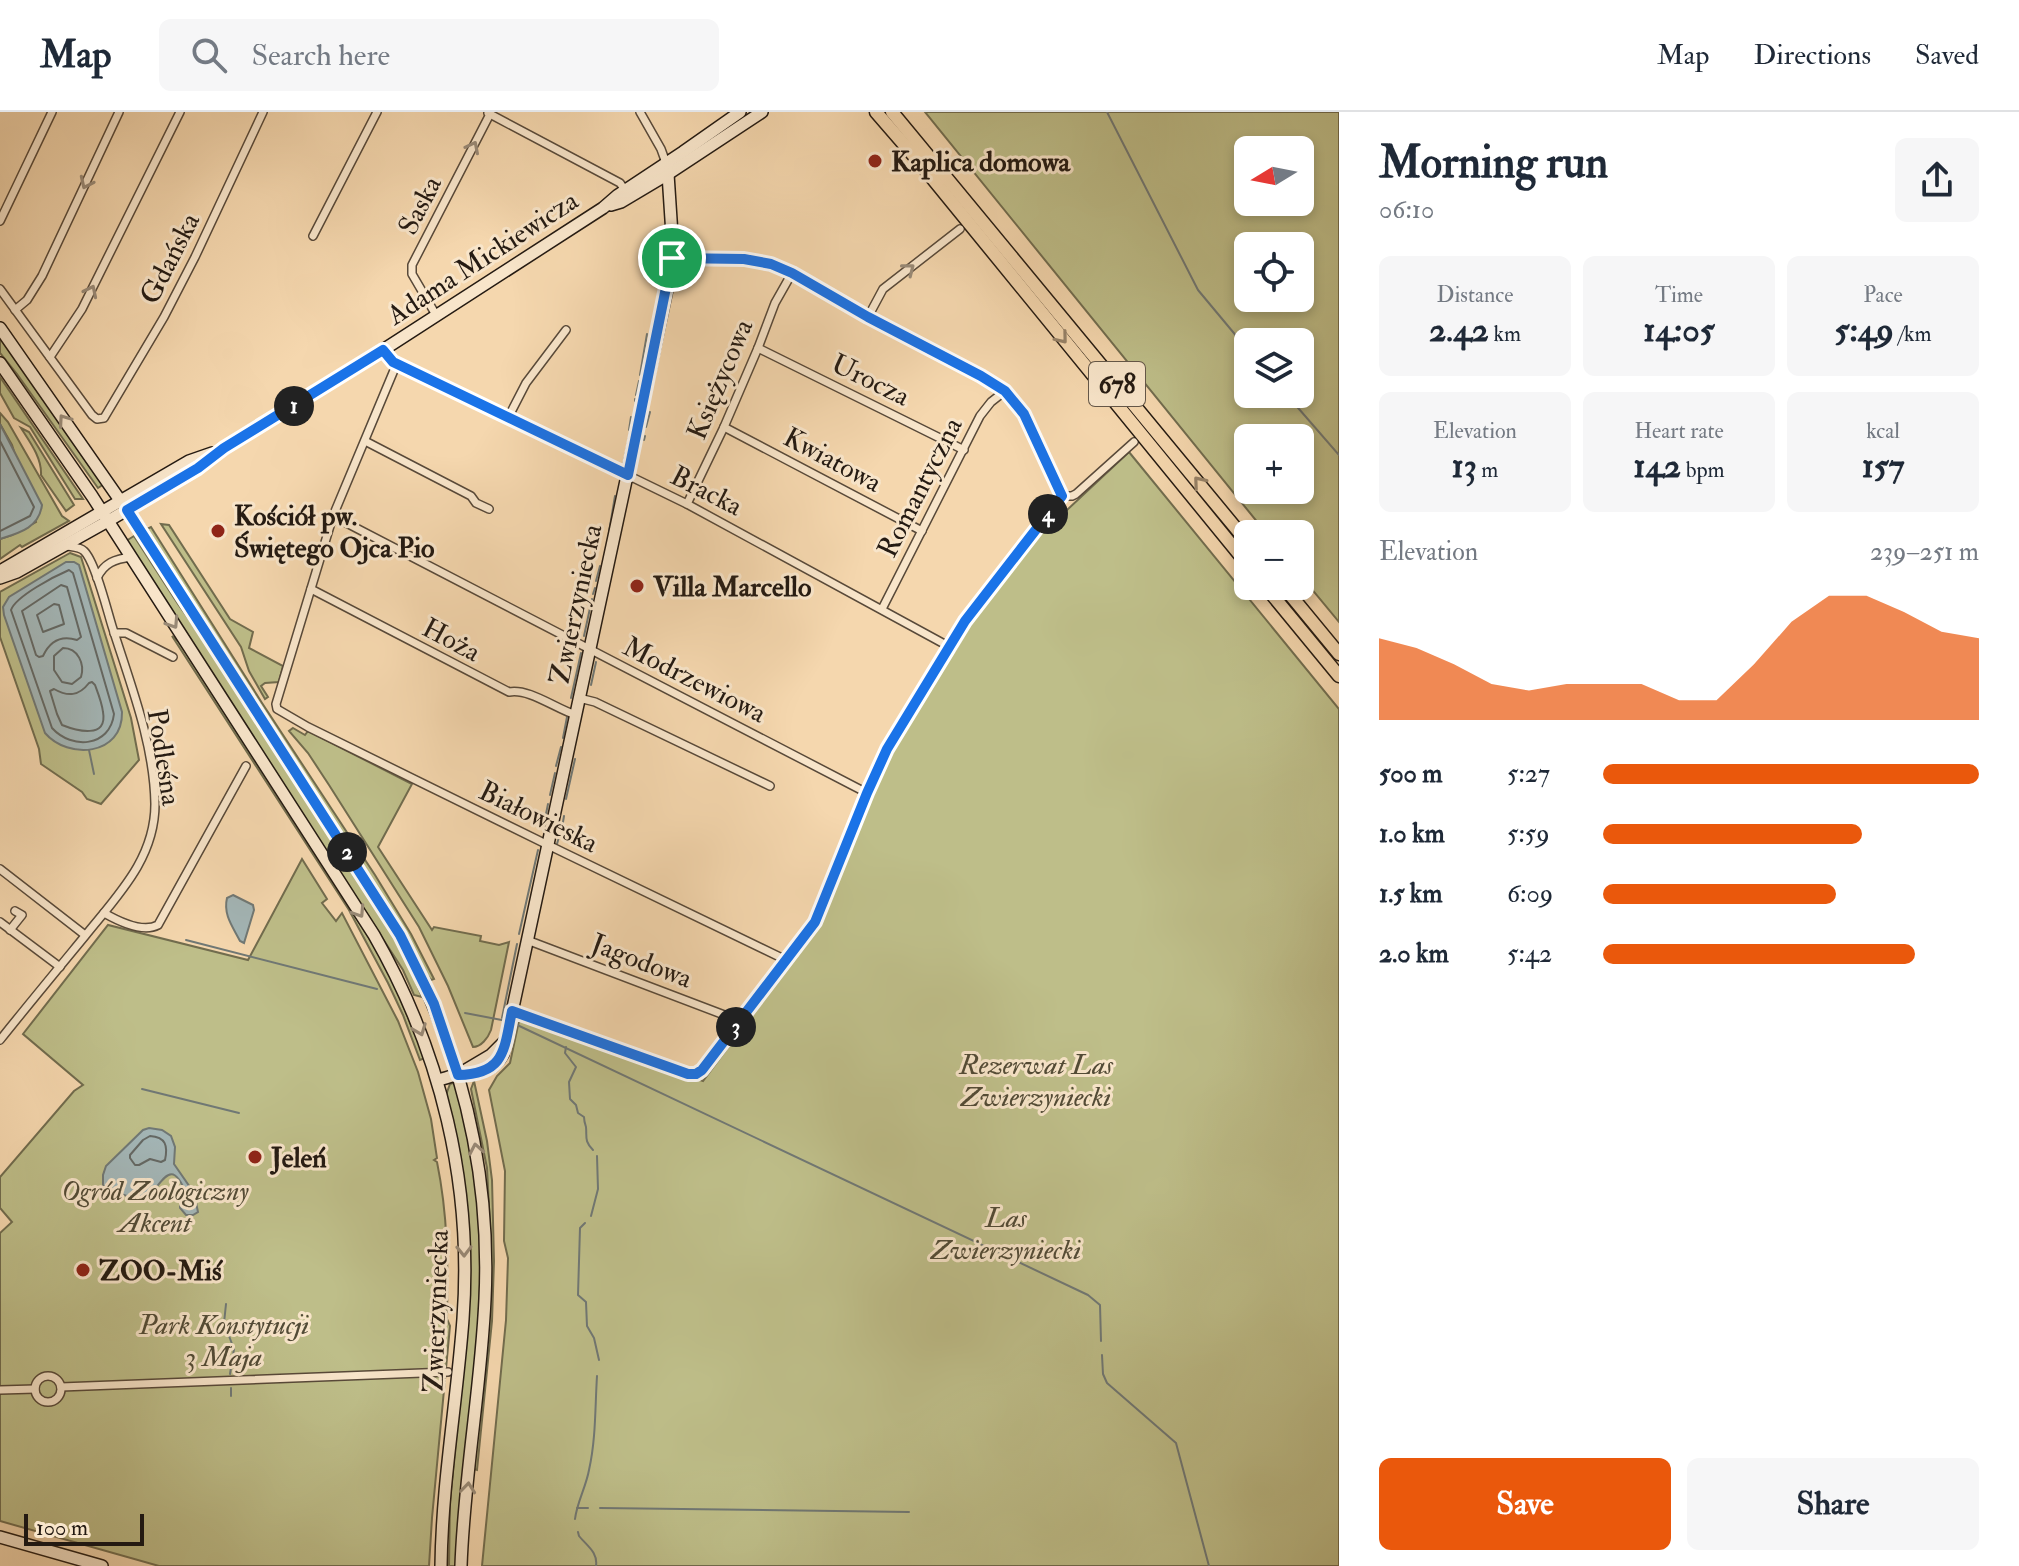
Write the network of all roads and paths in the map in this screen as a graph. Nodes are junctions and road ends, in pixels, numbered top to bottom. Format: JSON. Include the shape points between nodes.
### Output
{"nodes":[{"id":1,"x":52,"y":112,"type":"edge"},
{"id":2,"x":119,"y":112,"type":"edge"},
{"id":3,"x":180,"y":112,"type":"edge"},
{"id":4,"x":263,"y":112,"type":"edge"},
{"id":5,"x":377,"y":112,"type":"edge"},
{"id":6,"x":640,"y":112,"type":"edge"},
{"id":7,"x":740,"y":112,"type":"edge"},
{"id":8,"x":762,"y":112,"type":"edge"},
{"id":9,"x":876,"y":112,"type":"edge"},
{"id":10,"x":892,"y":112,"type":"edge"},
{"id":11,"x":488,"y":113,"type":"edge"},
{"id":12,"x":706,"y":143,"type":"junction"},
{"id":13,"x":667,"y":169,"type":"junction"},
{"id":14,"x":625,"y":190,"type":"junction"},
{"id":15,"x":603,"y":208,"type":"junction"},
{"id":16,"x":0,"y":221,"type":"edge"},
{"id":17,"x":960,"y":229,"type":"dead end"},
{"id":18,"x":313,"y":236,"type":"dead end"},
{"id":19,"x":672,"y":258,"type":"junction"},
{"id":20,"x":792,"y":273,"type":"junction"},
{"id":21,"x":0,"y":289,"type":"edge"},
{"id":22,"x":15,"y":310,"type":"junction"},
{"id":23,"x":436,"y":315,"type":"junction"},
{"id":24,"x":868,"y":317,"type":"junction"},
{"id":25,"x":0,"y":328,"type":"edge"},
{"id":26,"x":566,"y":330,"type":"dead end"},
{"id":27,"x":758,"y":348,"type":"junction"},
{"id":28,"x":383,"y":350,"type":"junction"},
{"id":29,"x":50,"y":357,"type":"junction"},
{"id":30,"x":0,"y":363,"type":"edge"},
{"id":31,"x":397,"y":363,"type":"junction"},
{"id":32,"x":1005,"y":391,"type":"junction"},
{"id":33,"x":509,"y":416,"type":"junction"},
{"id":34,"x":724,"y":427,"type":"junction"},
{"id":35,"x":365,"y":441,"type":"junction"},
{"id":36,"x":1134,"y":442,"type":"dead end"},
{"id":37,"x":964,"y":450,"type":"junction"},
{"id":38,"x":628,"y":475,"type":"junction"},
{"id":39,"x":1062,"y":496,"type":"junction"},
{"id":40,"x":687,"y":504,"type":"junction"},
{"id":41,"x":124,"y":505,"type":"junction"},
{"id":42,"x":489,"y":509,"type":"dead end"},
{"id":43,"x":333,"y":516,"type":"junction"},
{"id":44,"x":105,"y":517,"type":"junction"},
{"id":45,"x":1234,"y":526,"type":"edge"},
{"id":46,"x":922,"y":531,"type":"junction"},
{"id":47,"x":64,"y":545,"type":"junction"},
{"id":48,"x":1234,"y":548,"type":"edge"},
{"id":49,"x":131,"y":557,"type":"junction"},
{"id":50,"x":0,"y":571,"type":"edge"},
{"id":51,"x":0,"y":578,"type":"edge"},
{"id":52,"x":97,"y":578,"type":"junction"},
{"id":53,"x":311,"y":589,"type":"junction"},
{"id":54,"x":1277,"y":600,"type":"edge"},
{"id":55,"x":1295,"y":600,"type":"edge"},
{"id":56,"x":882,"y":609,"type":"junction"},
{"id":57,"x":114,"y":633,"type":"junction"},
{"id":58,"x":948,"y":646,"type":"junction"},
{"id":59,"x":590,"y":649,"type":"junction"},
{"id":60,"x":1339,"y":654,"type":"edge"},
{"id":61,"x":173,"y":657,"type":"dead end"},
{"id":62,"x":1339,"y":676,"type":"edge"},
{"id":63,"x":579,"y":698,"type":"junction"},
{"id":64,"x":576,"y":715,"type":"junction"},
{"id":65,"x":246,"y":766,"type":"dead end"},
{"id":66,"x":770,"y":786,"type":"dead end"},
{"id":67,"x":867,"y":793,"type":"junction"},
{"id":68,"x":548,"y":845,"type":"junction"},
{"id":69,"x":0,"y":869,"type":"edge"},
{"id":70,"x":15,"y":911,"type":"dead end"},
{"id":71,"x":104,"y":913,"type":"junction"},
{"id":72,"x":0,"y":922,"type":"edge"},
{"id":73,"x":10,"y":930,"type":"junction"},
{"id":74,"x":85,"y":935,"type":"junction"},
{"id":75,"x":527,"y":940,"type":"junction"},
{"id":76,"x":786,"y":960,"type":"junction"},
{"id":77,"x":60,"y":967,"type":"junction"},
{"id":78,"x":429,"y":993,"type":"junction"},
{"id":79,"x":408,"y":1000,"type":"junction"},
{"id":80,"x":511,"y":1017,"type":"junction"},
{"id":81,"x":740,"y":1021,"type":"junction"},
{"id":82,"x":0,"y":1040,"type":"edge"},
{"id":83,"x":458,"y":1075,"type":"junction"},
{"id":84,"x":438,"y":1080,"type":"junction"},
{"id":85,"x":448,"y":1372,"type":"dead end"},
{"id":86,"x":65,"y":1387,"type":"junction"},
{"id":87,"x":35,"y":1389,"type":"junction"},
{"id":88,"x":0,"y":1390,"type":"edge"},
{"id":89,"x":0,"y":1537,"type":"edge"},
{"id":90,"x":102,"y":1566,"type":"edge"},
{"id":91,"x":441,"y":1566,"type":"edge"},
{"id":92,"x":461,"y":1566,"type":"edge"}],
"edges":[{"from":1,"to":16,"type":"street"},
{"from":2,"to":22,"type":"street","one_way":true,"via":[[42,276]]},
{"from":29,"to":3,"type":"street","one_way":true,"via":[[82,309]]},
{"from":4,"to":29,"type":"street","name":"Gdańska","via":[[164,317],[104,418],[94,418]]},
{"from":5,"to":18,"type":"street"},
{"from":6,"to":13,"type":"street"},
{"from":7,"to":12,"type":"main road","name":"Adama Mickiewicza"},
{"from":8,"to":12,"type":"main road","name":"Adama Mickiewicza"},
{"from":9,"to":48,"type":"main road","number":"678","one_way":true},
{"from":45,"to":10,"type":"main road","number":"678","one_way":true},
{"from":11,"to":14,"type":"street"},
{"from":23,"to":11,"type":"street","name":"Saska","one_way":true,"via":[[412,265]]},
{"from":12,"to":13,"type":"main road","name":"Adama Mickiewicza"},
{"from":13,"to":14,"type":"main road","name":"Adama Mickiewicza"},
{"from":13,"to":15,"type":"main road","name":"Adama Mickiewicza","via":[[621,202]]},
{"from":13,"to":19,"type":"main road","name":"Zwierzyniecka"},
{"from":14,"to":15,"type":"main road","name":"Adama Mickiewicza"},
{"from":15,"to":23,"type":"main road","name":"Adama Mickiewicza"},
{"from":24,"to":17,"type":"street","one_way":true,"via":[[883,289]]},
{"from":19,"to":20,"type":"street","via":[[744,259]]},
{"from":19,"to":38,"type":"main road","name":"Zwierzyniecka"},
{"from":20,"to":24,"type":"street"},
{"from":20,"to":27,"type":"street","name":"Księżycowa"},
{"from":21,"to":22,"type":"street"},
{"from":22,"to":29,"type":"street"},
{"from":23,"to":28,"type":"main road","name":"Adama Mickiewicza"},
{"from":24,"to":32,"type":"street"},
{"from":41,"to":25,"type":"main road","one_way":true},
{"from":26,"to":33,"type":"street","via":[[526,383]]},
{"from":27,"to":34,"type":"street","name":"Księżycowa"},
{"from":27,"to":37,"type":"street","name":"Urocza"},
{"from":28,"to":31,"type":"street","name":"Bracka"},
{"from":28,"to":41,"type":"main road","name":"Adama Mickiewicza","via":[[198,468]]},
{"from":30,"to":44,"type":"main road"},
{"from":31,"to":33,"type":"street","name":"Bracka"},
{"from":31,"to":35,"type":"street"},
{"from":32,"to":37,"type":"street","name":"Romantyczna","via":[[980,416]]},
{"from":32,"to":39,"type":"street","via":[[1024,414]]},
{"from":33,"to":38,"type":"street","name":"Bracka"},
{"from":34,"to":40,"type":"street","name":"Księżycowa"},
{"from":34,"to":46,"type":"street","name":"Kwiatowa"},
{"from":35,"to":42,"type":"street","via":[[464,488]]},
{"from":35,"to":43,"type":"street"},
{"from":36,"to":39,"type":"street","via":[[1076,494]]},
{"from":37,"to":46,"type":"street","name":"Romantyczna"},
{"from":38,"to":40,"type":"street","name":"Bracka"},
{"from":38,"to":59,"type":"main road","name":"Zwierzyniecka"},
{"from":39,"to":58,"type":"street"},
{"from":40,"to":56,"type":"street","name":"Bracka"},
{"from":41,"to":44,"type":"main road","name":"Adama Mickiewicza"},
{"from":41,"to":78,"type":"main road","via":[[400,935]]},
{"from":43,"to":53,"type":"street"},
{"from":43,"to":59,"type":"street","name":"Modrzewiowa"},
{"from":44,"to":47,"type":"main road","name":"Adama Mickiewicza"},
{"from":44,"to":49,"type":"main road"},
{"from":44,"to":50,"type":"main road","name":"Adama Mickiewicza"},
{"from":46,"to":56,"type":"street","name":"Romantyczna"},
{"from":47,"to":51,"type":"main road","name":"Adama Mickiewicza"},
{"from":47,"to":52,"type":"street","name":"Podleśna","via":[[86,553]]},
{"from":49,"to":52,"type":"street","via":[[110,562]]},
{"from":49,"to":79,"type":"main road","one_way":true,"via":[[374,935]]},
{"from":52,"to":57,"type":"street","name":"Podleśna"},
{"from":53,"to":64,"type":"street","name":"Hoża","via":[[509,692],[519,690]]},
{"from":53,"to":68,"type":"street","name":"Białowieska","via":[[276,707],[281,713]]},
{"from":54,"to":62,"type":"main road"},
{"from":55,"to":60,"type":"main road"},
{"from":56,"to":58,"type":"street","name":"Bracka"},
{"from":57,"to":61,"type":"street","via":[[126,633]]},
{"from":57,"to":71,"type":"street","name":"Podleśna","via":[[142,724],[155,806],[141,862]]},
{"from":58,"to":67,"type":"street"},
{"from":59,"to":63,"type":"main road","name":"Zwierzyniecka"},
{"from":59,"to":67,"type":"street","name":"Modrzewiowa"},
{"from":63,"to":64,"type":"main road","name":"Zwierzyniecka"},
{"from":63,"to":66,"type":"street"},
{"from":64,"to":68,"type":"main road","name":"Zwierzyniecka"},
{"from":65,"to":71,"type":"street","via":[[158,925],[145,928]]},
{"from":67,"to":76,"type":"street","via":[[815,922]]},
{"from":68,"to":75,"type":"main road","name":"Zwierzyniecka"},
{"from":68,"to":76,"type":"street","name":"Białowieska"},
{"from":69,"to":74,"type":"street"},
{"from":70,"to":73,"type":"street","via":[[22,915]]},
{"from":71,"to":74,"type":"street","name":"Podleśna"},
{"from":72,"to":73,"type":"street"},
{"from":73,"to":77,"type":"street"},
{"from":74,"to":77,"type":"street","name":"Podleśna"},
{"from":75,"to":80,"type":"main road","name":"Zwierzyniecka"},
{"from":75,"to":81,"type":"street","name":"Jagodowa"},
{"from":76,"to":81,"type":"street"},
{"from":77,"to":82,"type":"street","name":"Podleśna"},
{"from":78,"to":79,"type":"main road","via":[[421,1003]]},
{"from":78,"to":83,"type":"main road"},
{"from":79,"to":84,"type":"main road","one_way":true},
{"from":80,"to":81,"type":"street","via":[[688,1074],[702,1070]]},
{"from":80,"to":83,"type":"main road","name":"Zwierzyniecka","via":[[503,1054],[493,1066]]},
{"from":83,"to":84,"type":"main road","name":"Zwierzyniecka"},
{"from":92,"to":83,"type":"main road","name":"Zwierzyniecka","one_way":true,"via":[[486,1263],[478,1163]]},
{"from":84,"to":91,"type":"main road","name":"Zwierzyniecka","one_way":true,"via":[[458,1173],[465,1267]]},
{"from":85,"to":86,"type":"street"},
{"from":86,"to":87,"type":"street","via":[[48,1376]]},
{"from":86,"to":87,"type":"street","via":[[48,1401]]},
{"from":87,"to":88,"type":"street"},
{"from":89,"to":90,"type":"main road"}]}
